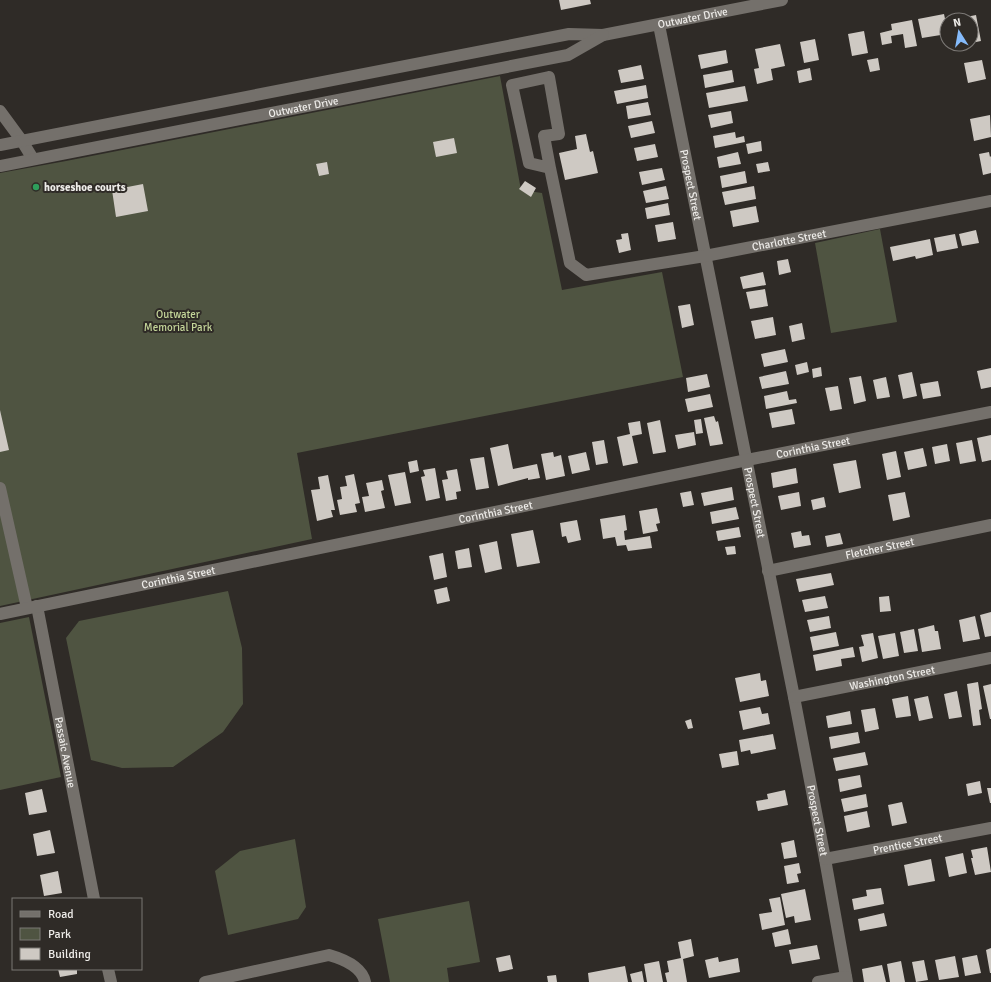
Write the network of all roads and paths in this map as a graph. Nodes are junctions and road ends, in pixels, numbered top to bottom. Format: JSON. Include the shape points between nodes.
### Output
{"nodes":[{"id":1,"x":782,"y":0,"type":"edge"},
{"id":2,"x":659,"y":25,"type":"junction"},
{"id":3,"x":603,"y":35,"type":"junction"},
{"id":4,"x":558,"y":57,"type":"junction"},
{"id":5,"x":549,"y":77,"type":"junction"},
{"id":6,"x":0,"y":111,"type":"edge"},
{"id":7,"x":22,"y":141,"type":"junction"},
{"id":8,"x":0,"y":145,"type":"edge"},
{"id":9,"x":33,"y":159,"type":"junction"},
{"id":10,"x":0,"y":166,"type":"edge"},
{"id":11,"x":550,"y":168,"type":"junction"},
{"id":12,"x":991,"y":200,"type":"edge"},
{"id":13,"x":706,"y":256,"type":"junction"},
{"id":14,"x":991,"y":412,"type":"edge"},
{"id":15,"x":747,"y":460,"type":"junction"},
{"id":16,"x":0,"y":488,"type":"edge"},
{"id":17,"x":991,"y":525,"type":"edge"},
{"id":18,"x":768,"y":571,"type":"junction"},
{"id":19,"x":32,"y":607,"type":"junction"},
{"id":20,"x":0,"y":614,"type":"edge"},
{"id":21,"x":991,"y":658,"type":"edge"},
{"id":22,"x":794,"y":697,"type":"junction"},
{"id":23,"x":991,"y":828,"type":"edge"},
{"id":24,"x":824,"y":859,"type":"junction"},
{"id":25,"x":94,"y":898,"type":"edge"},
{"id":26,"x":108,"y":970,"type":"edge"},
{"id":27,"x":846,"y":980,"type":"edge"},
{"id":28,"x":111,"y":982,"type":"edge"},
{"id":29,"x":204,"y":982,"type":"edge"},
{"id":30,"x":365,"y":982,"type":"edge"},
{"id":31,"x":818,"y":982,"type":"edge"}],
"edges":[{"from":1,"to":2,"type":"street","name":"Outwater Drive"},
{"from":2,"to":3,"type":"street","name":"Outwater Drive"},
{"from":2,"to":13,"type":"street","name":"Prospect Street"},
{"from":3,"to":4,"type":"street","name":"Outwater Drive","via":[[568,55]]},
{"from":3,"to":7,"type":"street","name":"Outwater Drive","via":[[569,34]]},
{"from":4,"to":5,"type":"street"},
{"from":4,"to":9,"type":"street","name":"Outwater Drive"},
{"from":5,"to":11,"type":"street","via":[[559,134],[544,136]]},
{"from":5,"to":11,"type":"street","via":[[512,84],[529,163]]},
{"from":6,"to":7,"type":"street"},
{"from":7,"to":8,"type":"street","name":"Outwater Drive"},
{"from":7,"to":9,"type":"street"},
{"from":9,"to":10,"type":"street","name":"Outwater Drive"},
{"from":11,"to":13,"type":"street","name":"Charlotte Street","via":[[570,263],[586,275]]},
{"from":12,"to":13,"type":"street","name":"Charlotte Street"},
{"from":13,"to":15,"type":"street","name":"Prospect Street"},
{"from":14,"to":15,"type":"street","name":"Corinthia Street"},
{"from":15,"to":18,"type":"street","name":"Prospect Street"},
{"from":15,"to":19,"type":"street","name":"Corinthia Street"},
{"from":16,"to":19,"type":"street","name":"Passaic Avenue"},
{"from":17,"to":18,"type":"street","name":"Fletcher Street"},
{"from":18,"to":22,"type":"street","name":"Prospect Street"},
{"from":19,"to":20,"type":"street","name":"Corinthia Street"},
{"from":19,"to":25,"type":"street","name":"Passaic Avenue"},
{"from":21,"to":22,"type":"street","name":"Washington Street"},
{"from":22,"to":24,"type":"street","name":"Prospect Street"},
{"from":23,"to":24,"type":"street","name":"Prentice Street"},
{"from":24,"to":27,"type":"street","name":"Prospect Street"},
{"from":26,"to":28,"type":"street"},
{"from":27,"to":31,"type":"street"},
{"from":29,"to":30,"type":"street","via":[[330,955],[354,967]]}]}
